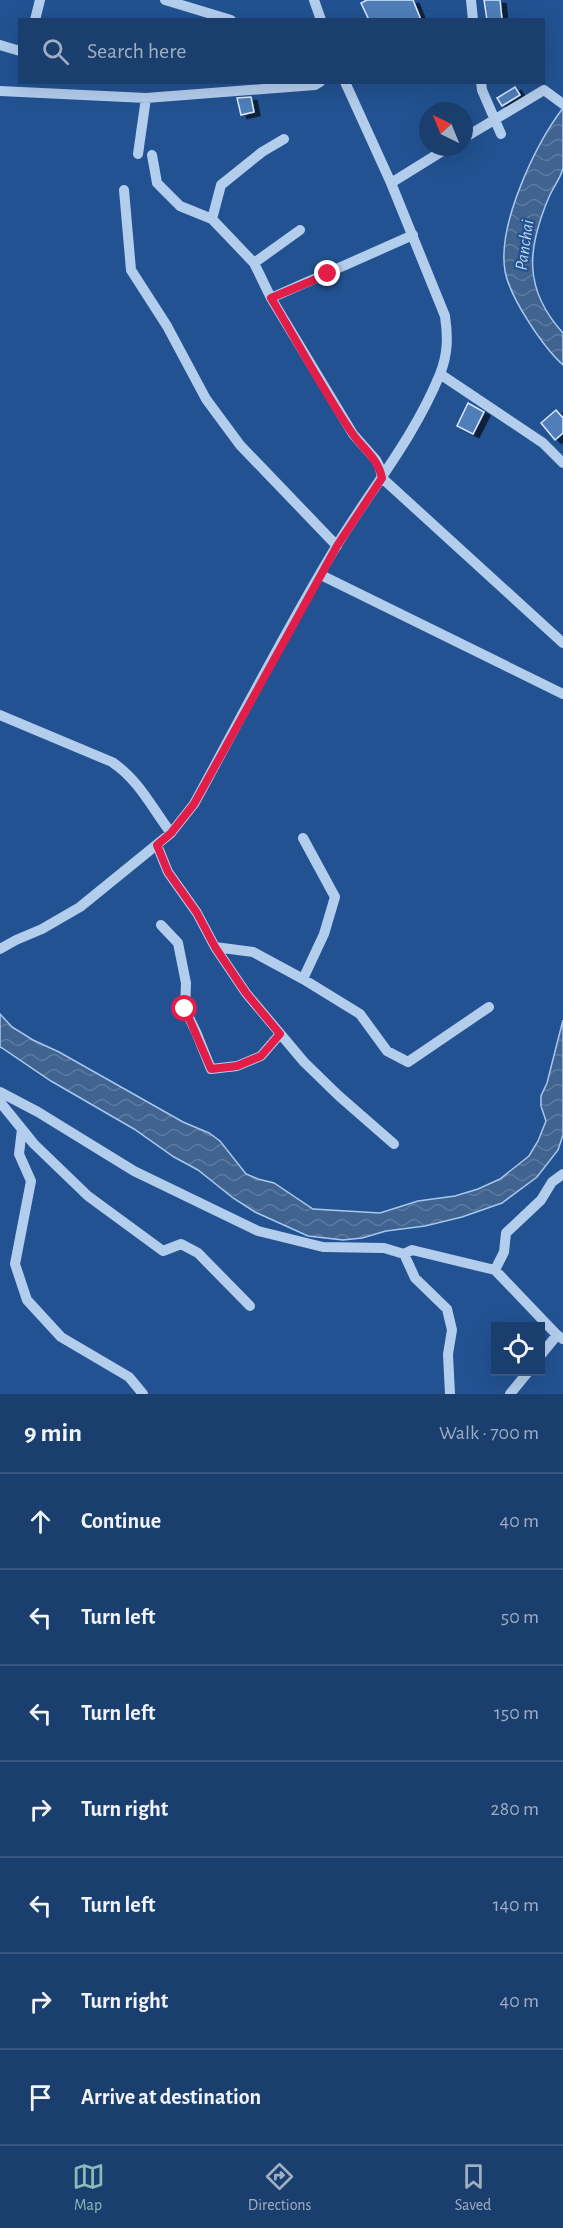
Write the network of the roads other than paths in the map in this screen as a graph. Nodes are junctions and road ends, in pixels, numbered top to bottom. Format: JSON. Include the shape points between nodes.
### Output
{"nodes":[{"id":1,"x":40,"y":0,"type":"edge"},
{"id":2,"x":165,"y":0,"type":"edge"},
{"id":3,"x":314,"y":0,"type":"edge"},
{"id":4,"x":471,"y":0,"type":"edge"},
{"id":5,"x":35,"y":18,"type":"edge"},
{"id":6,"x":224,"y":18,"type":"edge"},
{"id":7,"x":320,"y":18,"type":"edge"},
{"id":8,"x":473,"y":18,"type":"edge"},
{"id":9,"x":0,"y":45,"type":"edge"},
{"id":10,"x":18,"y":50,"type":"edge"},
{"id":11,"x":19,"y":84,"type":"edge"},
{"id":12,"x":317,"y":84,"type":"edge"},
{"id":13,"x":346,"y":84,"type":"edge"},
{"id":14,"x":481,"y":84,"type":"edge"},
{"id":15,"x":0,"y":91,"type":"edge"},
{"id":16,"x":17,"y":92,"type":"junction"},
{"id":17,"x":146,"y":98,"type":"junction"},
{"id":18,"x":563,"y":104,"type":"edge"},
{"id":19,"x":495,"y":119,"type":"junction"},
{"id":20,"x":473,"y":132,"type":"edge"},
{"id":21,"x":501,"y":134,"type":"dead end"},
{"id":22,"x":284,"y":139,"type":"dead end"},
{"id":23,"x":138,"y":154,"type":"dead end"},
{"id":24,"x":152,"y":155,"type":"dead end"},
{"id":25,"x":434,"y":156,"type":"edge"},
{"id":26,"x":391,"y":183,"type":"junction"},
{"id":27,"x":124,"y":190,"type":"dead end"},
{"id":28,"x":212,"y":219,"type":"junction"},
{"id":29,"x":300,"y":231,"type":"dead end"},
{"id":30,"x":413,"y":234,"type":"junction"},
{"id":31,"x":254,"y":263,"type":"junction"},
{"id":32,"x":271,"y":298,"type":"junction"},
{"id":33,"x":440,"y":374,"type":"junction"},
{"id":34,"x":563,"y":463,"type":"edge"},
{"id":35,"x":382,"y":478,"type":"junction"},
{"id":36,"x":337,"y":546,"type":"junction"},
{"id":37,"x":321,"y":575,"type":"junction"},
{"id":38,"x":563,"y":643,"type":"edge"},
{"id":39,"x":563,"y":694,"type":"edge"},
{"id":40,"x":0,"y":715,"type":"edge"},
{"id":41,"x":171,"y":833,"type":"junction"},
{"id":42,"x":303,"y":838,"type":"dead end"},
{"id":43,"x":157,"y":845,"type":"junction"},
{"id":44,"x":161,"y":925,"type":"dead end"},
{"id":45,"x":215,"y":947,"type":"junction"},
{"id":46,"x":0,"y":949,"type":"edge"},
{"id":47,"x":303,"y":979,"type":"junction"},
{"id":48,"x":489,"y":1007,"type":"dead end"},
{"id":49,"x":280,"y":1034,"type":"junction"},
{"id":50,"x":0,"y":1092,"type":"edge"},
{"id":51,"x":0,"y":1101,"type":"edge"},
{"id":52,"x":22,"y":1129,"type":"junction"},
{"id":53,"x":394,"y":1144,"type":"dead end"},
{"id":54,"x":563,"y":1174,"type":"edge"},
{"id":55,"x":404,"y":1254,"type":"junction"},
{"id":56,"x":495,"y":1270,"type":"junction"},
{"id":57,"x":250,"y":1306,"type":"dead end"},
{"id":58,"x":560,"y":1337,"type":"edge"},
{"id":59,"x":545,"y":1351,"type":"edge"},
{"id":60,"x":524,"y":1376,"type":"edge"},
{"id":61,"x":143,"y":1394,"type":"edge"},
{"id":62,"x":450,"y":1394,"type":"edge"},
{"id":63,"x":510,"y":1394,"type":"edge"}],
"edges":[{"from":1,"to":5,"type":"street"},
{"from":2,"to":6,"type":"street"},
{"from":3,"to":7,"type":"street"},
{"from":4,"to":8,"type":"street"},
{"from":9,"to":10,"type":"street"},
{"from":11,"to":16,"type":"street"},
{"from":12,"to":17,"type":"street"},
{"from":13,"to":26,"type":"street"},
{"from":14,"to":19,"type":"street"},
{"from":15,"to":16,"type":"street"},
{"from":16,"to":17,"type":"street"},
{"from":17,"to":23,"type":"street"},
{"from":18,"to":19,"type":"street","via":[[544,90]]},
{"from":19,"to":20,"type":"street"},
{"from":19,"to":21,"type":"street"},
{"from":22,"to":28,"type":"street","via":[[221,185]]},
{"from":24,"to":28,"type":"street","via":[[157,183],[180,206]]},
{"from":25,"to":26,"type":"street"},
{"from":26,"to":30,"type":"street"},
{"from":27,"to":36,"type":"street","via":[[131,270],[206,399],[240,445]]},
{"from":28,"to":31,"type":"street"},
{"from":29,"to":31,"type":"street"},
{"from":30,"to":32,"type":"street"},
{"from":30,"to":33,"type":"street","via":[[445,316],[447,354]]},
{"from":31,"to":32,"type":"street"},
{"from":32,"to":35,"type":"street","via":[[353,434],[376,460]]},
{"from":33,"to":34,"type":"street","via":[[543,443]]},
{"from":33,"to":35,"type":"street","via":[[410,434]]},
{"from":35,"to":36,"type":"street"},
{"from":35,"to":38,"type":"street"},
{"from":36,"to":37,"type":"street"},
{"from":37,"to":39,"type":"street"},
{"from":37,"to":41,"type":"street","via":[[194,804]]},
{"from":40,"to":41,"type":"street","via":[[120,767],[142,789]]},
{"from":41,"to":43,"type":"street"},
{"from":42,"to":47,"type":"street","via":[[335,897],[324,934]]},
{"from":43,"to":45,"type":"street","via":[[168,872]]},
{"from":43,"to":46,"type":"street","via":[[80,907]]},
{"from":44,"to":49,"type":"street","via":[[178,943],[186,983],[185,1009],[211,1069],[237,1066],[261,1056]]},
{"from":45,"to":47,"type":"street","via":[[253,952]]},
{"from":45,"to":49,"type":"street"},
{"from":47,"to":48,"type":"street","via":[[360,1014],[387,1051],[408,1062]]},
{"from":49,"to":53,"type":"street","via":[[339,1096]]},
{"from":50,"to":55,"type":"street","via":[[134,1171],[258,1231],[322,1247],[384,1248]]},
{"from":51,"to":52,"type":"street"},
{"from":52,"to":57,"type":"street","via":[[88,1196],[163,1251],[181,1244],[198,1253]]},
{"from":52,"to":61,"type":"street","via":[[19,1154],[32,1181],[15,1264],[27,1300],[61,1337],[129,1377]]},
{"from":54,"to":56,"type":"street","via":[[506,1233],[504,1252]]},
{"from":55,"to":56,"type":"street","via":[[412,1250]]},
{"from":55,"to":62,"type":"street","via":[[416,1278],[447,1309],[452,1330],[448,1354]]},
{"from":56,"to":58,"type":"street"},
{"from":58,"to":59,"type":"street"},
{"from":60,"to":63,"type":"street"}]}
